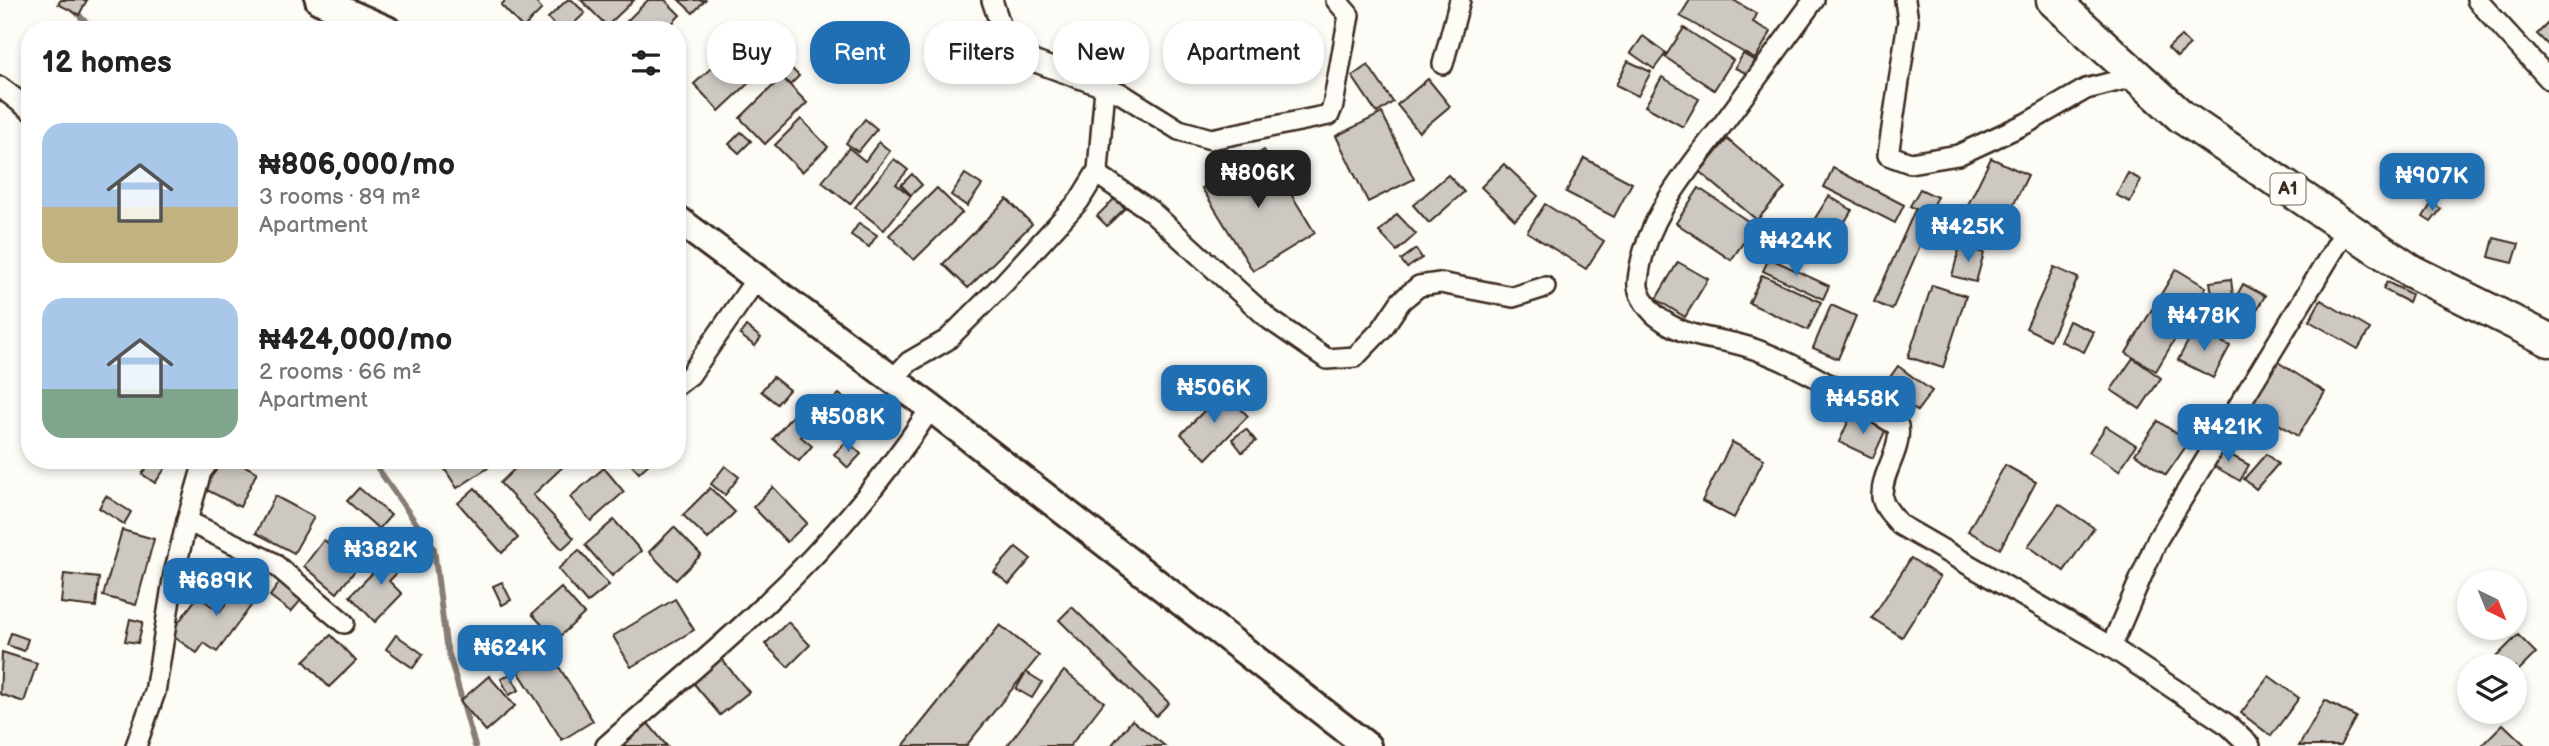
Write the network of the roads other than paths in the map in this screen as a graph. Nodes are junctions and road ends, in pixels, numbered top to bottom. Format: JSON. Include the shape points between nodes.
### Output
{"nodes":[{"id":1,"x":318,"y":0,"type":"edge"},
{"id":2,"x":992,"y":0,"type":"edge"},
{"id":3,"x":1336,"y":0,"type":"edge"},
{"id":4,"x":1460,"y":0,"type":"edge"},
{"id":5,"x":1814,"y":0,"type":"edge"},
{"id":6,"x":1905,"y":0,"type":"edge"},
{"id":7,"x":2053,"y":0,"type":"edge"},
{"id":8,"x":2477,"y":0,"type":"edge"},
{"id":9,"x":366,"y":21,"type":"edge"},
{"id":10,"x":1443,"y":64,"type":"dead end"},
{"id":11,"x":2137,"y":76,"type":"junction"},
{"id":12,"x":2549,"y":79,"type":"edge"},
{"id":13,"x":0,"y":87,"type":"edge"},
{"id":14,"x":1105,"y":88,"type":"junction"},
{"id":15,"x":21,"y":103,"type":"edge"},
{"id":16,"x":1098,"y":170,"type":"junction"},
{"id":17,"x":686,"y":226,"type":"edge"},
{"id":18,"x":2347,"y":228,"type":"junction"},
{"id":19,"x":757,"y":278,"type":"junction"},
{"id":20,"x":1545,"y":287,"type":"dead end"},
{"id":21,"x":2549,"y":340,"type":"edge"},
{"id":22,"x":686,"y":378,"type":"edge"},
{"id":23,"x":892,"y":379,"type":"junction"},
{"id":24,"x":932,"y":408,"type":"junction"},
{"id":25,"x":203,"y":469,"type":"edge"},
{"id":26,"x":187,"y":521,"type":"junction"},
{"id":27,"x":344,"y":623,"type":"dead end"},
{"id":28,"x":2111,"y":647,"type":"junction"},
{"id":29,"x":136,"y":746,"type":"edge"},
{"id":30,"x":606,"y":746,"type":"edge"},
{"id":31,"x":1367,"y":746,"type":"edge"},
{"id":32,"x":2250,"y":746,"type":"edge"}],
"edges":[{"from":1,"to":9,"type":"main road"},
{"from":2,"to":14,"type":"street","via":[[1005,39],[1033,61]]},
{"from":3,"to":14,"type":"street","via":[[1349,15],[1329,115],[1211,139],[1179,130]]},
{"from":4,"to":10,"type":"street"},
{"from":5,"to":28,"type":"street","via":[[1664,203],[1637,284],[1646,304],[1676,328],[1747,346],[1794,366],[1898,426],[1898,444],[1882,497],[1899,524]]},
{"from":6,"to":11,"type":"street","via":[[1908,21],[1888,155],[1910,163],[1958,155],[2086,89]]},
{"from":7,"to":11,"type":"highway","number":"A1"},
{"from":8,"to":12,"type":"street"},
{"from":11,"to":18,"type":"highway","number":"A1","via":[[2182,117]]},
{"from":13,"to":15,"type":"street"},
{"from":14,"to":16,"type":"street"},
{"from":16,"to":20,"type":"street","via":[[1100,176],[1151,211],[1269,319],[1328,359],[1355,357],[1419,286],[1440,283],[1513,296]]},
{"from":16,"to":23,"type":"street","via":[[1079,201],[1004,283],[947,340],[909,362]]},
{"from":17,"to":19,"type":"main road"},
{"from":18,"to":21,"type":"highway","number":"A1","via":[[2411,271]]},
{"from":18,"to":28,"type":"street","via":[[2157,540]]},
{"from":19,"to":22,"type":"street"},
{"from":19,"to":23,"type":"main road"},
{"from":23,"to":24,"type":"main road"},
{"from":24,"to":30,"type":"street","via":[[898,459],[836,533],[758,612]]},
{"from":24,"to":31,"type":"main road"},
{"from":25,"to":26,"type":"street"},
{"from":26,"to":27,"type":"street","via":[[272,562]]},
{"from":26,"to":29,"type":"street","via":[[155,692]]},
{"from":28,"to":32,"type":"street","via":[[2228,725]]}]}
